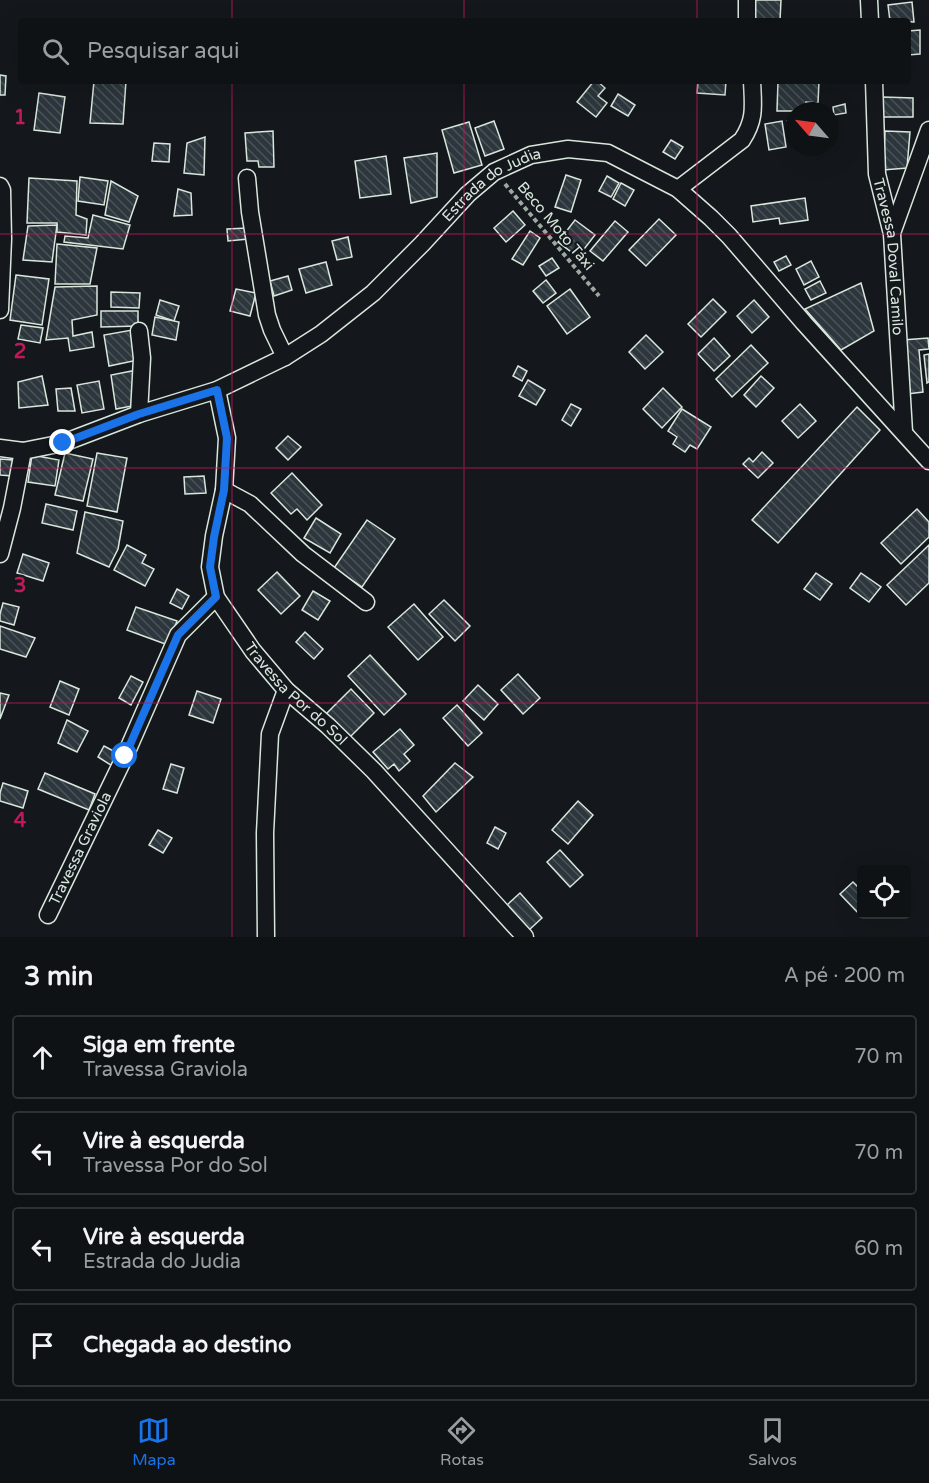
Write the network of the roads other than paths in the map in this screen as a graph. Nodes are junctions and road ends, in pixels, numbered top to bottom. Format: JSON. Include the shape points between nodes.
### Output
{"nodes":[{"id":1,"x":747,"y":0,"type":"edge"},
{"id":2,"x":869,"y":0,"type":"edge"},
{"id":3,"x":747,"y":18,"type":"edge"},
{"id":4,"x":870,"y":18,"type":"edge"},
{"id":5,"x":752,"y":84,"type":"edge"},
{"id":6,"x":874,"y":84,"type":"edge"},
{"id":7,"x":929,"y":130,"type":"edge"},
{"id":8,"x":247,"y":178,"type":"dead end"},
{"id":9,"x":0,"y":186,"type":"edge"},
{"id":10,"x":678,"y":189,"type":"junction"},
{"id":11,"x":892,"y":234,"type":"junction"},
{"id":12,"x":0,"y":310,"type":"edge"},
{"id":13,"x":139,"y":331,"type":"dead end"},
{"id":14,"x":285,"y":357,"type":"junction"},
{"id":15,"x":217,"y":390,"type":"junction"},
{"id":16,"x":139,"y":414,"type":"junction"},
{"id":17,"x":904,"y":432,"type":"junction"},
{"id":18,"x":0,"y":448,"type":"edge"},
{"id":19,"x":23,"y":451,"type":"junction"},
{"id":20,"x":929,"y":461,"type":"edge"},
{"id":21,"x":224,"y":490,"type":"junction"},
{"id":22,"x":0,"y":554,"type":"edge"},
{"id":23,"x":216,"y":597,"type":"junction"},
{"id":24,"x":366,"y":602,"type":"dead end"},
{"id":25,"x":286,"y":690,"type":"junction"},
{"id":26,"x":48,"y":915,"type":"dead end"},
{"id":27,"x":267,"y":937,"type":"edge"},
{"id":28,"x":525,"y":937,"type":"edge"}],
"edges":[{"from":1,"to":3,"type":"street"},
{"from":2,"to":4,"type":"street"},
{"from":5,"to":10,"type":"street","via":[[752,120],[742,140]]},
{"from":6,"to":11,"type":"street","name":"Travessa Doval Camilo","via":[[878,174]]},
{"from":7,"to":11,"type":"street"},
{"from":8,"to":14,"type":"street","via":[[267,315]]},
{"from":9,"to":12,"type":"street"},
{"from":10,"to":14,"type":"street","name":"Estrada do Judia","via":[[608,153],[568,149],[531,155],[494,172],[373,293]]},
{"from":10,"to":17,"type":"street","name":"Estrada do Judia","via":[[729,236]]},
{"from":11,"to":17,"type":"street","name":"Travessa Doval Camilo"},
{"from":13,"to":16,"type":"street"},
{"from":14,"to":15,"type":"street","name":"Estrada do Judia"},
{"from":15,"to":16,"type":"street","name":"Estrada do Judia"},
{"from":15,"to":21,"type":"street","name":"Travessa Por do Sol","via":[[227,438]]},
{"from":16,"to":19,"type":"street","name":"Estrada do Judia","via":[[63,443]]},
{"from":17,"to":20,"type":"street","name":"Estrada do Judia"},
{"from":18,"to":19,"type":"street","name":"Estrada do Judia"},
{"from":19,"to":22,"type":"street"},
{"from":21,"to":23,"type":"street","name":"Travessa Por do Sol","via":[[210,567]]},
{"from":21,"to":24,"type":"street","via":[[250,504],[303,554]]},
{"from":23,"to":25,"type":"street","name":"Travessa Por do Sol"},
{"from":23,"to":26,"type":"street","name":"Travessa Graviola","via":[[178,635]]},
{"from":25,"to":27,"type":"street","via":[[270,734],[265,833]]},
{"from":25,"to":28,"type":"street","name":"Travessa Por do Sol","via":[[374,771]]}]}
